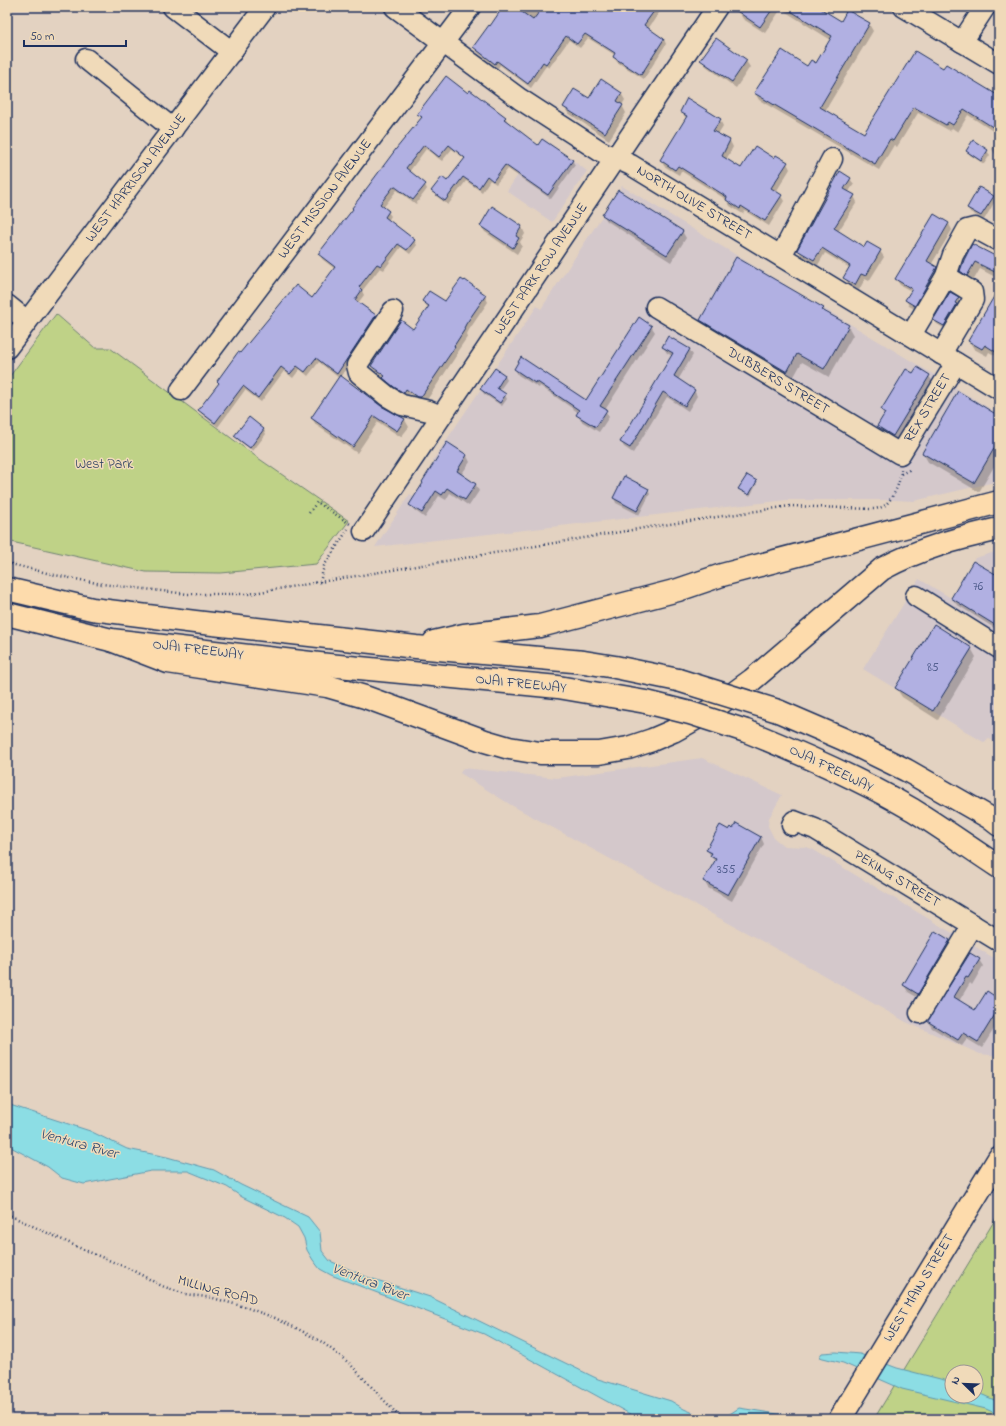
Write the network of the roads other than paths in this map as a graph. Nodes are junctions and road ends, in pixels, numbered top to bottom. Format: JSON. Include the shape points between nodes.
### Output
{"nodes":[{"id":1,"x":173,"y":7,"type":"edge"},
{"id":2,"x":266,"y":7,"type":"edge"},
{"id":3,"x":395,"y":7,"type":"edge"},
{"id":4,"x":470,"y":7,"type":"edge"},
{"id":5,"x":717,"y":7,"type":"edge"},
{"id":6,"x":904,"y":7,"type":"edge"},
{"id":7,"x":985,"y":7,"type":"edge"},
{"id":8,"x":927,"y":13,"type":"edge"},
{"id":9,"x":444,"y":42,"type":"junction"},
{"id":10,"x":962,"y":42,"type":"junction"},
{"id":11,"x":232,"y":52,"type":"junction"},
{"id":12,"x":86,"y":59,"type":"dead end"},
{"id":13,"x":999,"y":64,"type":"edge"},
{"id":14,"x":173,"y":129,"type":"junction"},
{"id":15,"x":616,"y":158,"type":"junction"},
{"id":16,"x":832,"y":159,"type":"dead end"},
{"id":17,"x":999,"y":241,"type":"edge"},
{"id":18,"x":781,"y":256,"type":"junction"},
{"id":19,"x":946,"y":276,"type":"junction"},
{"id":20,"x":7,"y":305,"type":"edge"},
{"id":21,"x":656,"y":307,"type":"dead end"},
{"id":22,"x":393,"y":311,"type":"dead end"},
{"id":23,"x":27,"y":321,"type":"junction"},
{"id":24,"x":911,"y":335,"type":"junction"},
{"id":25,"x":8,"y":345,"type":"edge"},
{"id":26,"x":949,"y":358,"type":"junction"},
{"id":27,"x":181,"y":390,"type":"dead end"},
{"id":28,"x":996,"y":397,"type":"edge"},
{"id":29,"x":441,"y":416,"type":"junction"},
{"id":30,"x":906,"y":459,"type":"joint"},
{"id":31,"x":999,"y":502,"type":"edge"},
{"id":32,"x":356,"y":527,"type":"road end"},
{"id":33,"x":999,"y":529,"type":"edge"},
{"id":34,"x":7,"y":589,"type":"edge"},
{"id":35,"x":916,"y":596,"type":"dead end"},
{"id":36,"x":7,"y":614,"type":"edge"},
{"id":37,"x":111,"y":640,"type":"junction"},
{"id":38,"x":416,"y":646,"type":"junction"},
{"id":39,"x":999,"y":648,"type":"edge"},
{"id":40,"x":793,"y":823,"type":"dead end"},
{"id":41,"x":999,"y":825,"type":"edge"},
{"id":42,"x":999,"y":867,"type":"edge"},
{"id":43,"x":973,"y":925,"type":"junction"},
{"id":44,"x":999,"y":941,"type":"edge"},
{"id":45,"x":920,"y":1013,"type":"dead end"},
{"id":46,"x":999,"y":1158,"type":"edge"},
{"id":47,"x":840,"y":1419,"type":"edge"}],
"edges":[{"from":1,"to":11,"type":"street"},
{"from":2,"to":11,"type":"street","name":"WEST HARRISON AVENUE"},
{"from":3,"to":9,"type":"street","name":"NORTH OLIVE STREET"},
{"from":4,"to":9,"type":"street","name":"WEST MISSION AVENUE"},
{"from":5,"to":15,"type":"street","name":"WEST PARK ROW AVENUE"},
{"from":6,"to":8,"type":"street"},
{"from":7,"to":10,"type":"street"},
{"from":8,"to":10,"type":"street"},
{"from":9,"to":15,"type":"street","name":"NORTH OLIVE STREET","via":[[526,103],[594,147]]},
{"from":9,"to":27,"type":"street","name":"WEST MISSION AVENUE"},
{"from":10,"to":13,"type":"street"},
{"from":11,"to":14,"type":"street","name":"WEST HARRISON AVENUE"},
{"from":12,"to":14,"type":"street"},
{"from":14,"to":23,"type":"street","name":"WEST HARRISON AVENUE"},
{"from":15,"to":18,"type":"street","name":"NORTH OLIVE STREET","via":[[631,164]]},
{"from":15,"to":29,"type":"street","name":"WEST PARK ROW AVENUE"},
{"from":16,"to":18,"type":"street"},
{"from":17,"to":19,"type":"street","via":[[975,228],[967,230],[953,255]]},
{"from":18,"to":24,"type":"street","name":"NORTH OLIVE STREET"},
{"from":19,"to":24,"type":"street"},
{"from":19,"to":26,"type":"street","name":"REX STREET","via":[[972,292],[973,300]]},
{"from":20,"to":23,"type":"street"},
{"from":21,"to":30,"type":"street","name":"DUBBERS STREET"},
{"from":22,"to":29,"type":"street","via":[[357,365],[359,373],[387,396],[402,404]]},
{"from":23,"to":25,"type":"street","name":"WEST HARRISON AVENUE"},
{"from":24,"to":26,"type":"street","name":"NORTH OLIVE STREET"},
{"from":26,"to":28,"type":"street","name":"NORTH OLIVE STREET"},
{"from":26,"to":30,"type":"street","name":"REX STREET"},
{"from":29,"to":32,"type":"street","name":"WEST PARK ROW AVENUE"},
{"from":31,"to":38,"type":"main road","via":[[540,626],[464,635]]},
{"from":33,"to":37,"type":"main road","via":[[926,548],[882,569],[752,680],[711,710],[674,732],[628,748],[599,753],[540,753],[509,748],[327,686],[168,662]]},
{"from":34,"to":38,"type":"main road","name":"OJAI FREEWAY","via":[[92,609]]},
{"from":35,"to":39,"type":"street"},
{"from":36,"to":37,"type":"main road","name":"OJAI FREEWAY"},
{"from":37,"to":42,"type":"main road","name":"OJAI FREEWAY","bridge":true,"via":[[558,688],[646,702],[690,713],[793,750],[870,787],[914,811]]},
{"from":38,"to":41,"type":"main road","name":"OJAI FREEWAY","bridge":true,"via":[[584,662],[678,680],[778,711],[843,738],[906,770]]},
{"from":40,"to":43,"type":"street","name":"PEKING STREET","via":[[815,829]]},
{"from":43,"to":44,"type":"street","name":"PEKING STREET"},
{"from":43,"to":45,"type":"street"},
{"from":46,"to":47,"type":"main road","name":"WEST MAIN STREET"}]}
